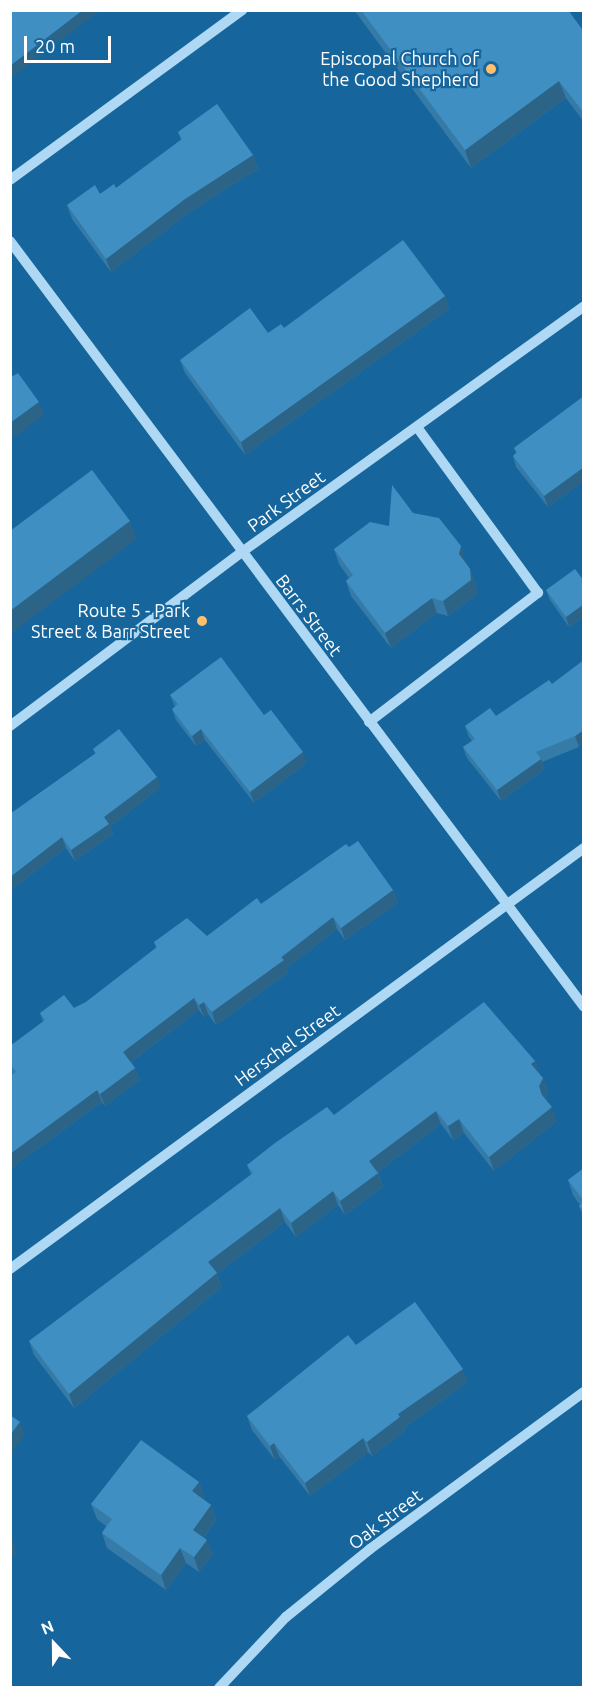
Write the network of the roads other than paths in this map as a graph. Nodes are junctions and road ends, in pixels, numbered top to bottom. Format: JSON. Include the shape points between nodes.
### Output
{"nodes":[{"id":1,"x":242,"y":10,"type":"edge"},
{"id":2,"x":10,"y":180,"type":"edge"},
{"id":3,"x":10,"y":241,"type":"edge"},
{"id":4,"x":584,"y":306,"type":"edge"},
{"id":5,"x":417,"y":427,"type":"junction"},
{"id":6,"x":242,"y":552,"type":"junction"},
{"id":7,"x":369,"y":722,"type":"junction"},
{"id":8,"x":10,"y":726,"type":"edge"},
{"id":9,"x":584,"y":848,"type":"edge"},
{"id":10,"x":507,"y":904,"type":"junction"},
{"id":11,"x":584,"y":1007,"type":"edge"},
{"id":12,"x":10,"y":1269,"type":"edge"},
{"id":13,"x":584,"y":1392,"type":"edge"},
{"id":14,"x":219,"y":1688,"type":"edge"}],
"edges":[{"from":1,"to":2,"type":"street"},
{"from":3,"to":6,"type":"street","name":"Barrs Street"},
{"from":4,"to":5,"type":"street","name":"Park Street"},
{"from":5,"to":6,"type":"street","name":"Park Street"},
{"from":5,"to":7,"type":"street","via":[[538,593]]},
{"from":6,"to":7,"type":"street","name":"Barrs Street"},
{"from":6,"to":8,"type":"street","name":"Park Street"},
{"from":7,"to":10,"type":"street","name":"Barrs Street"},
{"from":9,"to":10,"type":"street","name":"Herschel Street"},
{"from":10,"to":11,"type":"street","name":"Barrs Street"},
{"from":10,"to":12,"type":"street","name":"Herschel Street"},
{"from":13,"to":14,"type":"street","name":"Oak Street","via":[[286,1617]]}]}
